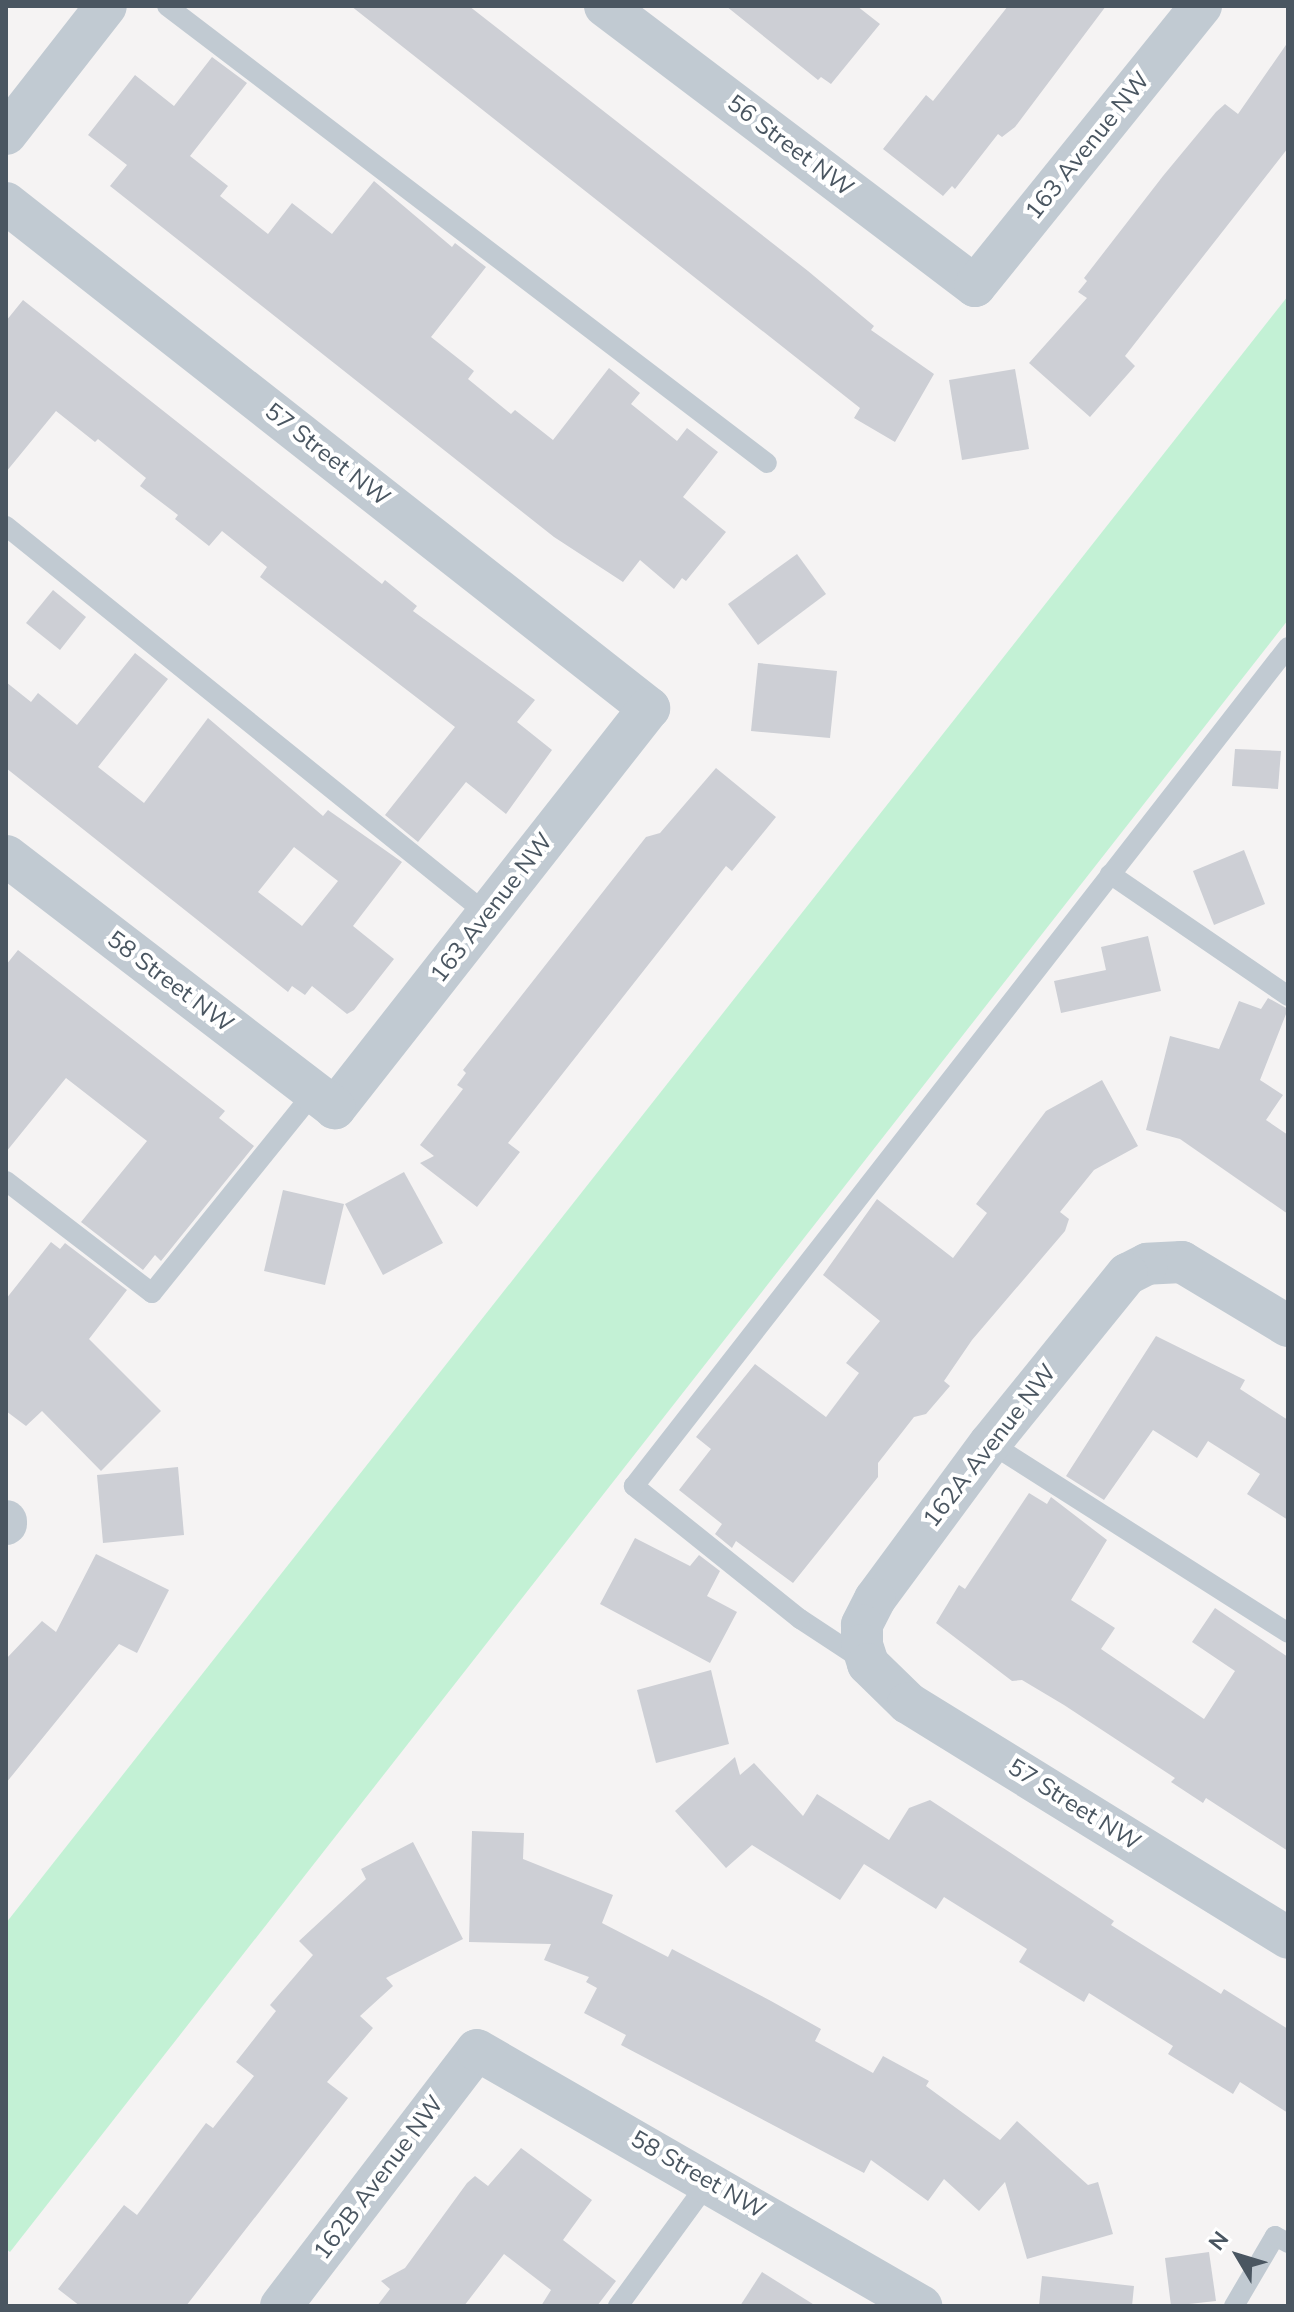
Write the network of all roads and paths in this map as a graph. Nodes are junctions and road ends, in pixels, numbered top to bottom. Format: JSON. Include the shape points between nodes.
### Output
{"nodes":[{"id":1,"x":106,"y":6,"type":"edge"},
{"id":2,"x":167,"y":6,"type":"edge"},
{"id":3,"x":605,"y":6,"type":"edge"},
{"id":4,"x":1201,"y":6,"type":"edge"},
{"id":5,"x":6,"y":134,"type":"edge"},
{"id":6,"x":6,"y":203,"type":"edge"},
{"id":7,"x":975,"y":286,"type":"joint"},
{"id":8,"x":767,"y":463,"type":"dead end"},
{"id":9,"x":6,"y":526,"type":"edge"},
{"id":10,"x":1288,"y":647,"type":"edge"},
{"id":11,"x":649,"y":708,"type":"joint"},
{"id":12,"x":6,"y":856,"type":"edge"},
{"id":13,"x":1110,"y":874,"type":"junction"},
{"id":14,"x":487,"y":914,"type":"junction"},
{"id":15,"x":1288,"y":996,"type":"edge"},
{"id":16,"x":324,"y":1100,"type":"junction"},
{"id":17,"x":6,"y":1181,"type":"edge"},
{"id":18,"x":1288,"y":1326,"type":"edge"},
{"id":19,"x":990,"y":1443,"type":"junction"},
{"id":20,"x":1288,"y":1633,"type":"edge"},
{"id":21,"x":868,"y":1664,"type":"junction"},
{"id":22,"x":1288,"y":1938,"type":"edge"},
{"id":23,"x":477,"y":2050,"type":"joint"},
{"id":24,"x":709,"y":2181,"type":"junction"},
{"id":25,"x":1288,"y":2243,"type":"edge"},
{"id":26,"x":920,"y":2304,"type":"edge"},
{"id":27,"x":281,"y":2306,"type":"edge"},
{"id":28,"x":618,"y":2306,"type":"edge"},
{"id":29,"x":1234,"y":2306,"type":"edge"}],
"edges":[{"from":1,"to":5,"type":"street"},
{"from":2,"to":8,"type":"lane"},
{"from":3,"to":7,"type":"street","name":"56 Street NW"},
{"from":4,"to":7,"type":"street","name":"163 Avenue NW"},
{"from":6,"to":11,"type":"street","name":"57 Street NW"},
{"from":9,"to":14,"type":"lane"},
{"from":10,"to":13,"type":"lane"},
{"from":11,"to":14,"type":"street","name":"163 Avenue NW"},
{"from":12,"to":16,"type":"street","name":"58 Street NW"},
{"from":13,"to":15,"type":"lane"},
{"from":13,"to":21,"type":"lane","via":[[634,1486],[800,1619]]},
{"from":14,"to":16,"type":"street","name":"163 Avenue NW"},
{"from":16,"to":17,"type":"lane","via":[[152,1293]]},
{"from":18,"to":19,"type":"street","name":"162A Avenue NW","via":[[1201,1270],[1165,1262],[1127,1274]]},
{"from":19,"to":20,"type":"lane"},
{"from":19,"to":21,"type":"street","name":"162A Avenue NW","via":[[875,1599],[862,1625]]},
{"from":21,"to":22,"type":"street","name":"57 Street NW","via":[[908,1703]]},
{"from":23,"to":24,"type":"street","name":"58 Street NW"},
{"from":23,"to":27,"type":"street","name":"162B Avenue NW"},
{"from":24,"to":26,"type":"street","name":"58 Street NW"},
{"from":24,"to":28,"type":"lane"},
{"from":25,"to":29,"type":"lane","via":[[1275,2236]]}]}
